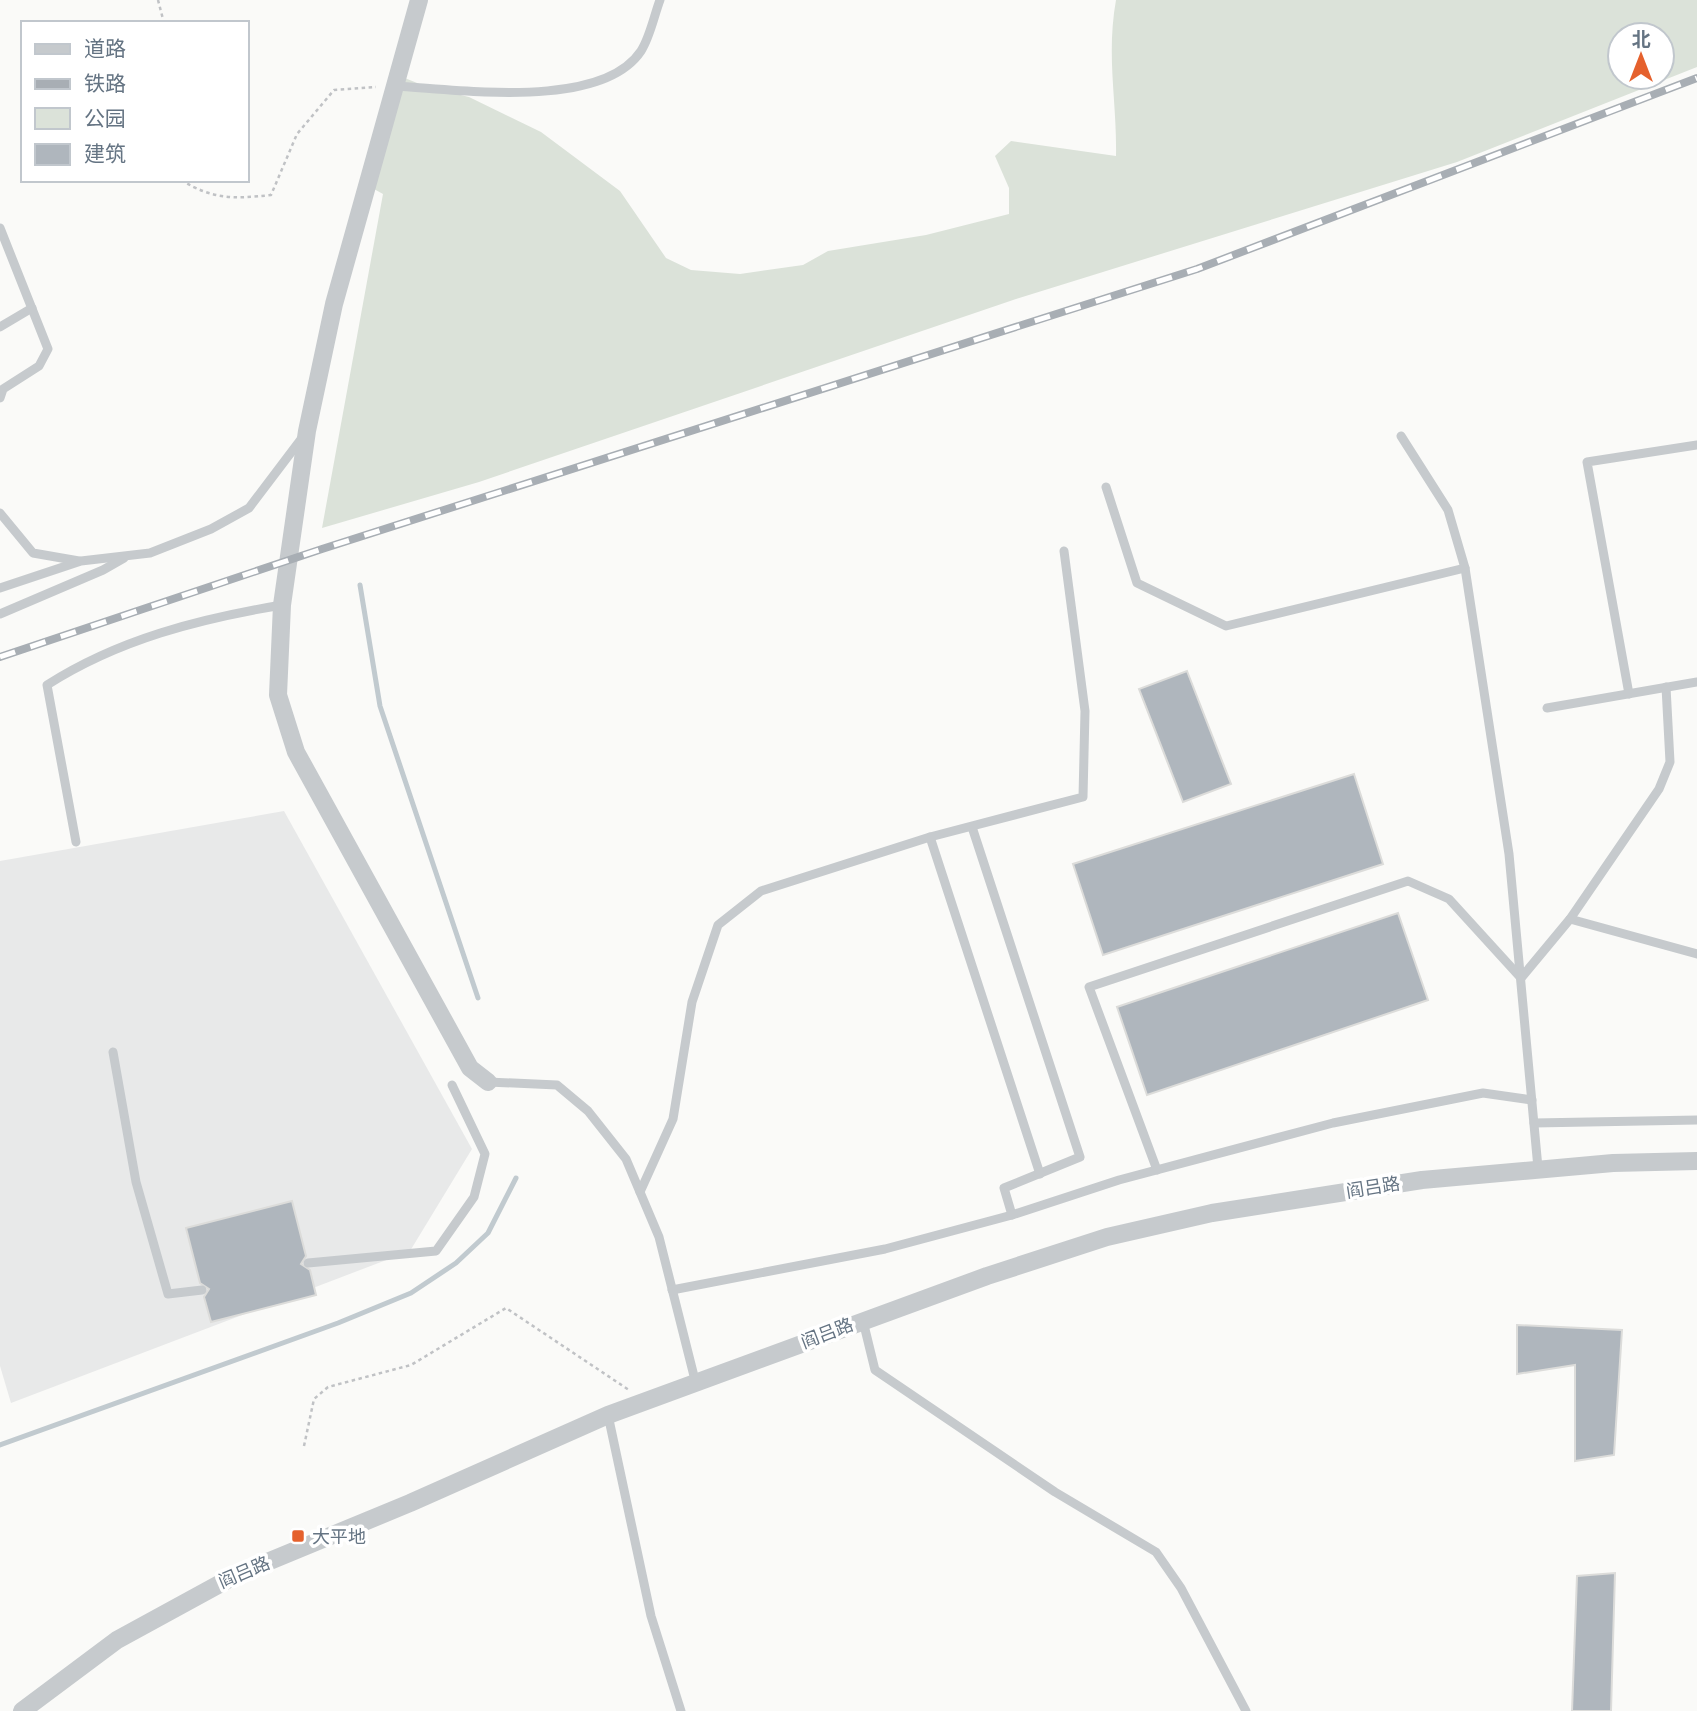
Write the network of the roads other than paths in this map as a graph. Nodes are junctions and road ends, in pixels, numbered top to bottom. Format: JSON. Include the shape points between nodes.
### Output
{"nodes":[{"id":1,"x":419,"y":0,"type":"edge"},
{"id":2,"x":660,"y":0,"type":"edge"},
{"id":3,"x":394,"y":86,"type":"junction"},
{"id":4,"x":0,"y":228,"type":"edge"},
{"id":5,"x":32,"y":308,"type":"junction"},
{"id":6,"x":0,"y":327,"type":"edge"},
{"id":7,"x":0,"y":398,"type":"edge"},
{"id":8,"x":307,"y":432,"type":"junction"},
{"id":9,"x":1401,"y":436,"type":"dead end"},
{"id":10,"x":1697,"y":445,"type":"edge"},
{"id":11,"x":1106,"y":487,"type":"dead end"},
{"id":12,"x":0,"y":513,"type":"edge"},
{"id":13,"x":1064,"y":551,"type":"dead end"},
{"id":14,"x":128,"y":556,"type":"junction"},
{"id":15,"x":81,"y":561,"type":"junction"},
{"id":16,"x":1465,"y":568,"type":"junction"},
{"id":17,"x":0,"y":588,"type":"edge"},
{"id":18,"x":282,"y":605,"type":"junction"},
{"id":19,"x":0,"y":614,"type":"edge"},
{"id":20,"x":1697,"y":682,"type":"edge"},
{"id":21,"x":1666,"y":687,"type":"junction"},
{"id":22,"x":1629,"y":694,"type":"junction"},
{"id":23,"x":1546,"y":708,"type":"dead end"},
{"id":24,"x":972,"y":827,"type":"junction"},
{"id":25,"x":930,"y":838,"type":"junction"},
{"id":26,"x":76,"y":842,"type":"dead end"},
{"id":27,"x":1570,"y":919,"type":"junction"},
{"id":28,"x":1697,"y":954,"type":"edge"},
{"id":29,"x":1521,"y":978,"type":"junction"},
{"id":30,"x":113,"y":1052,"type":"dead end"},
{"id":31,"x":488,"y":1082,"type":"joint"},
{"id":32,"x":452,"y":1084,"type":"dead end"},
{"id":33,"x":1532,"y":1100,"type":"junction"},
{"id":34,"x":1697,"y":1120,"type":"edge"},
{"id":35,"x":1534,"y":1123,"type":"junction"},
{"id":36,"x":1697,"y":1161,"type":"edge"},
{"id":37,"x":1538,"y":1168,"type":"junction"},
{"id":38,"x":1157,"y":1170,"type":"junction"},
{"id":39,"x":1040,"y":1174,"type":"junction"},
{"id":40,"x":640,"y":1192,"type":"junction"},
{"id":41,"x":1012,"y":1215,"type":"junction"},
{"id":42,"x":308,"y":1263,"type":"dead end"},
{"id":43,"x":202,"y":1290,"type":"dead end"},
{"id":44,"x":673,"y":1290,"type":"junction"},
{"id":45,"x":862,"y":1320,"type":"junction"},
{"id":46,"x":696,"y":1384,"type":"junction"},
{"id":47,"x":608,"y":1415,"type":"junction"},
{"id":48,"x":22,"y":1711,"type":"edge"},
{"id":49,"x":681,"y":1711,"type":"edge"},
{"id":50,"x":1247,"y":1711,"type":"edge"}],
"edges":[{"from":1,"to":3,"type":"street"},
{"from":2,"to":3,"type":"lane","via":[[641,51],[616,74],[576,87],[516,92]]},
{"from":3,"to":8,"type":"street","via":[[334,304]]},
{"from":4,"to":5,"type":"lane"},
{"from":5,"to":6,"type":"lane"},
{"from":5,"to":7,"type":"lane","via":[[48,349],[39,366],[3,389]]},
{"from":8,"to":14,"type":"lane","via":[[249,508],[211,529],[150,553]]},
{"from":8,"to":18,"type":"street"},
{"from":9,"to":16,"type":"lane","via":[[1448,510]]},
{"from":10,"to":22,"type":"lane","via":[[1587,462]]},
{"from":11,"to":16,"type":"lane","via":[[1137,583],[1226,626]]},
{"from":12,"to":15,"type":"lane","via":[[33,553]]},
{"from":13,"to":24,"type":"lane","via":[[1085,711],[1083,797]]},
{"from":14,"to":15,"type":"lane"},
{"from":14,"to":19,"type":"lane"},
{"from":15,"to":17,"type":"lane"},
{"from":16,"to":29,"type":"lane","via":[[1509,854]]},
{"from":18,"to":26,"type":"lane","via":[[157,631],[74,667],[47,685]]},
{"from":18,"to":31,"type":"street","via":[[278,695],[296,752],[470,1068]]},
{"from":20,"to":21,"type":"lane"},
{"from":21,"to":22,"type":"lane"},
{"from":21,"to":27,"type":"lane","via":[[1670,762],[1659,789]]},
{"from":22,"to":23,"type":"lane"},
{"from":24,"to":25,"type":"lane"},
{"from":24,"to":39,"type":"lane","via":[[1080,1157]]},
{"from":25,"to":39,"type":"lane"},
{"from":25,"to":40,"type":"lane","via":[[761,891],[718,925],[692,1002],[673,1119]]},
{"from":27,"to":28,"type":"lane"},
{"from":27,"to":29,"type":"lane"},
{"from":29,"to":33,"type":"lane"},
{"from":29,"to":38,"type":"lane","via":[[1449,899],[1408,881],[1089,986]]},
{"from":30,"to":43,"type":"lane","via":[[136,1182],[168,1294]]},
{"from":31,"to":40,"type":"lane","via":[[557,1085],[588,1111],[626,1159]]},
{"from":32,"to":42,"type":"lane","via":[[485,1154],[474,1197],[436,1251]]},
{"from":33,"to":35,"type":"lane"},
{"from":33,"to":38,"type":"lane","via":[[1482,1093],[1333,1123]]},
{"from":34,"to":35,"type":"lane"},
{"from":35,"to":37,"type":"lane"},
{"from":36,"to":37,"type":"street","name":"阎吕路"},
{"from":37,"to":45,"type":"street","name":"阎吕路","via":[[1422,1180],[1212,1213],[1107,1237]]},
{"from":38,"to":41,"type":"lane"},
{"from":39,"to":41,"type":"lane","via":[[1004,1188]]},
{"from":40,"to":44,"type":"lane","via":[[659,1237]]},
{"from":41,"to":44,"type":"lane","via":[[885,1250]]},
{"from":44,"to":46,"type":"lane"},
{"from":45,"to":46,"type":"street","name":"阎吕路"},
{"from":45,"to":50,"type":"lane","via":[[875,1370],[1055,1492],[1156,1552],[1181,1588]]},
{"from":46,"to":47,"type":"street","name":"阎吕路"},
{"from":47,"to":48,"type":"street","name":"阎吕路","via":[[209,1587],[117,1640]]},
{"from":47,"to":49,"type":"lane","via":[[651,1616]]}]}
